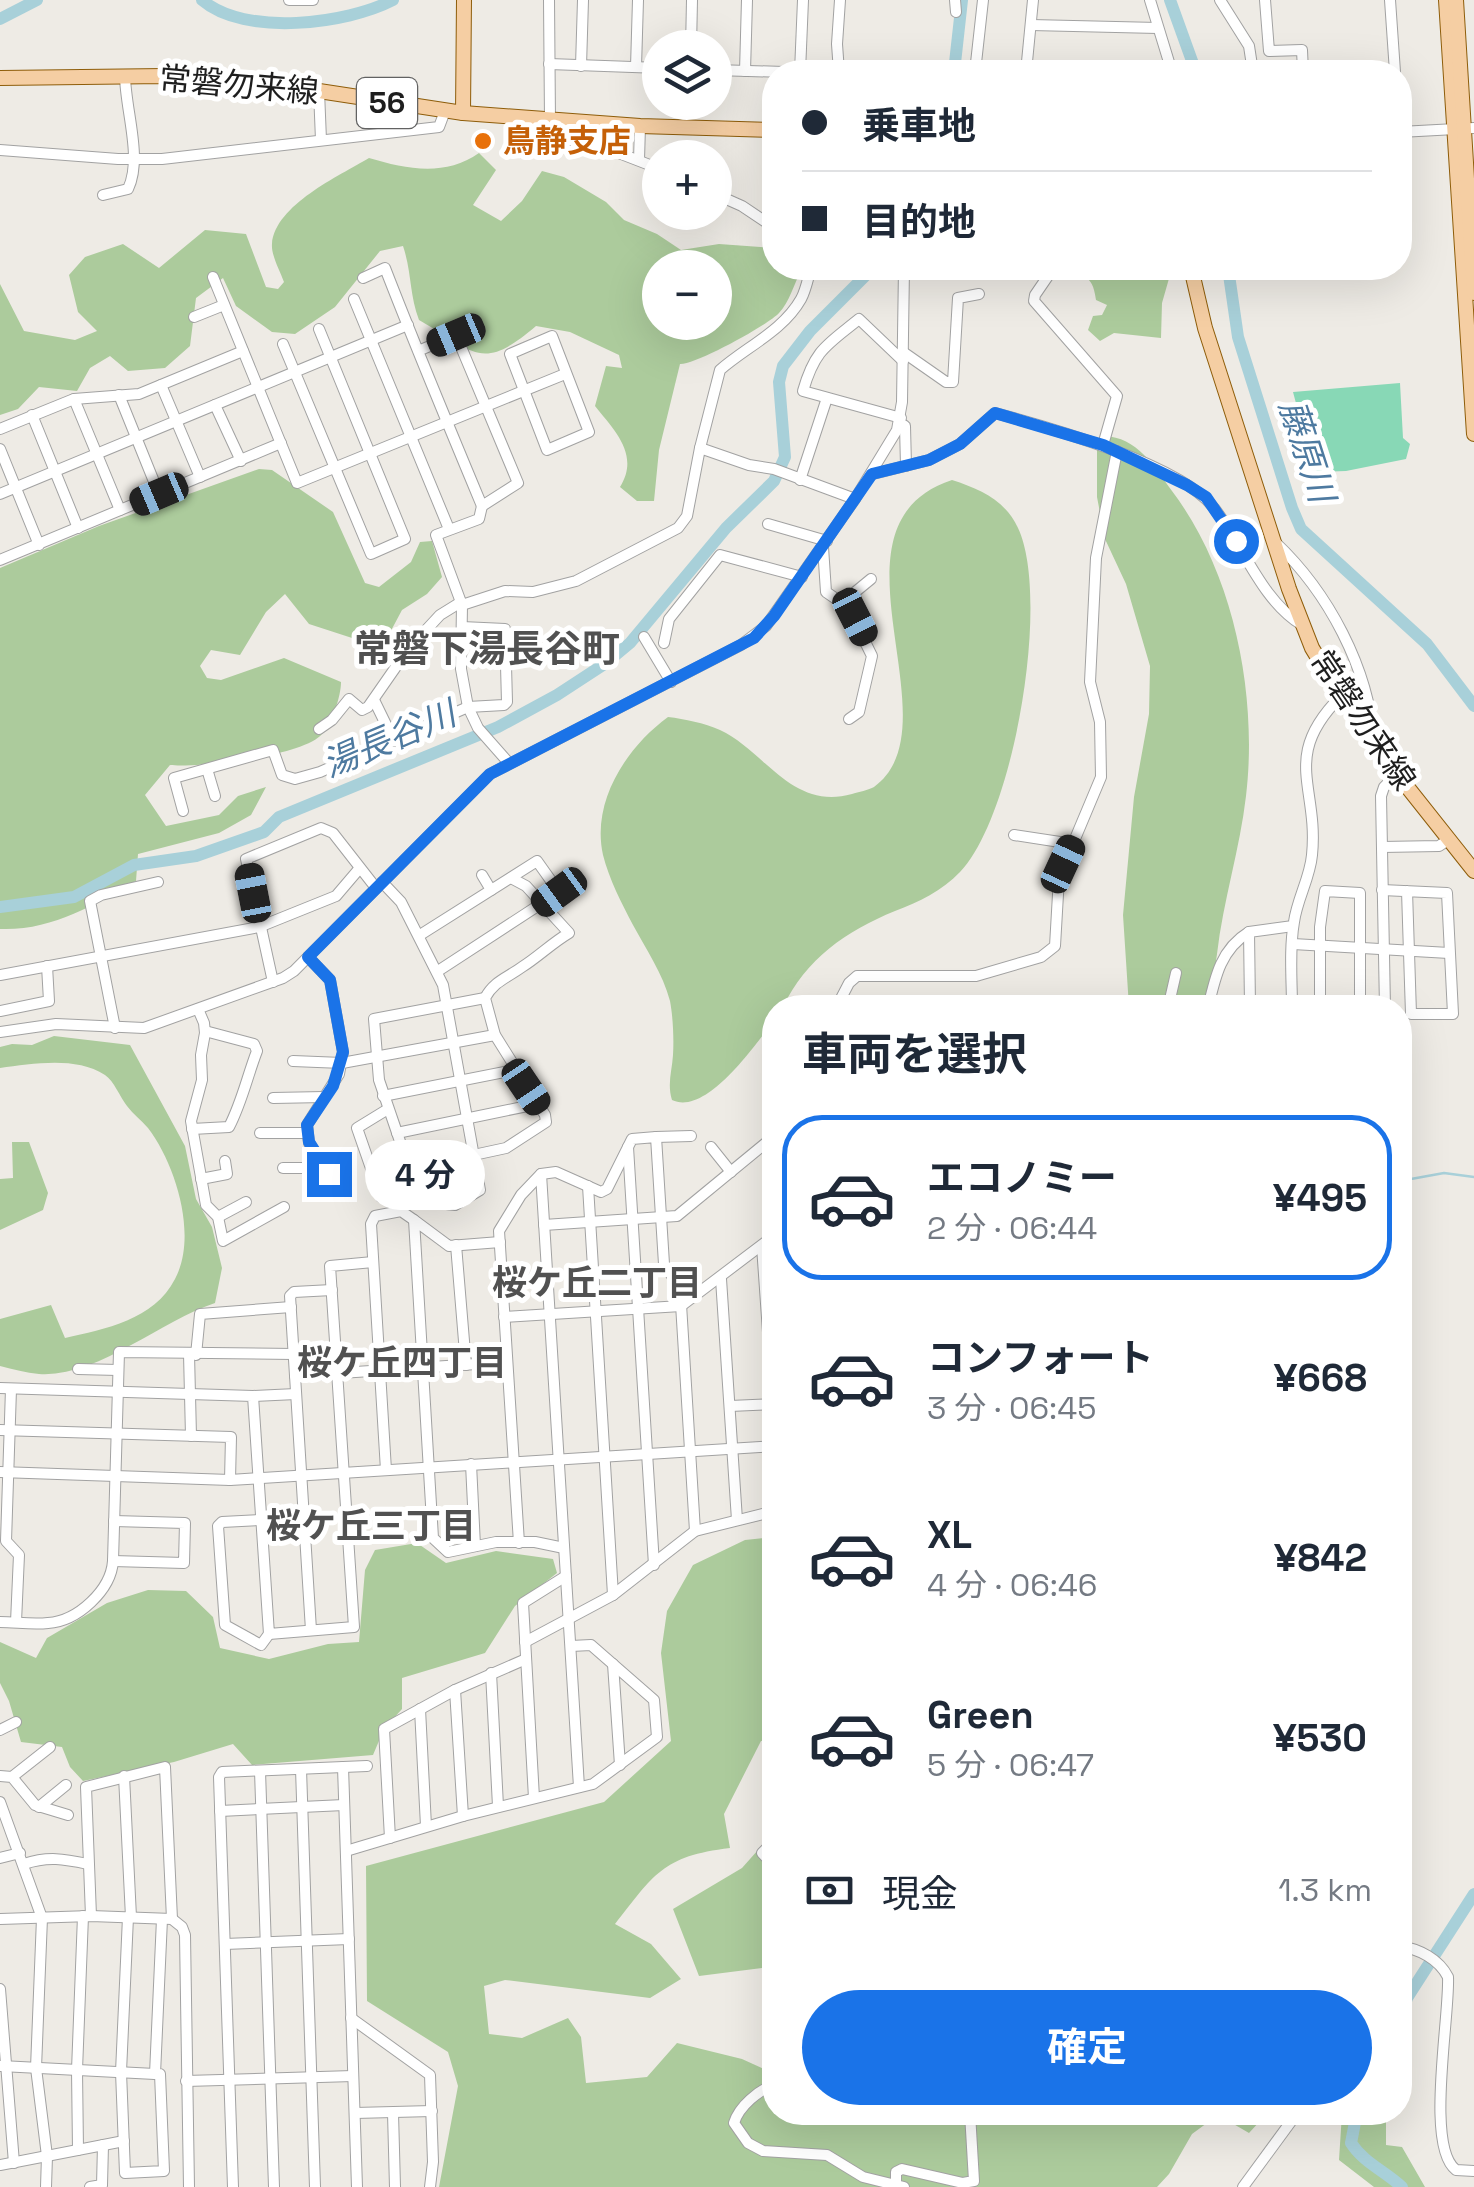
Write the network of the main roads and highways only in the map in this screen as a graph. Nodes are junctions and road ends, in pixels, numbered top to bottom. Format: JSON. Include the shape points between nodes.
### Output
{"nodes":[{"id":1,"x":464,"y":0,"type":"edge"},
{"id":2,"x":1446,"y":0,"type":"edge"},
{"id":3,"x":1456,"y":0,"type":"edge"},
{"id":4,"x":0,"y":78,"type":"edge"},
{"id":5,"x":463,"y":113,"type":"junction"},
{"id":6,"x":1464,"y":129,"type":"edge"},
{"id":7,"x":762,"y":130,"type":"edge"},
{"id":8,"x":1194,"y":280,"type":"edge"},
{"id":9,"x":1474,"y":293,"type":"edge"},
{"id":10,"x":1472,"y":373,"type":"edge"},
{"id":11,"x":1474,"y":434,"type":"edge"},
{"id":12,"x":1474,"y":871,"type":"edge"}],
"edges":[{"from":1,"to":5,"type":"main road"},
{"from":2,"to":6,"type":"main road"},
{"from":3,"to":6,"type":"main road"},
{"from":4,"to":5,"type":"main road","name":"常磐勿来線","number":"56","via":[[124,75],[319,91]]},
{"from":5,"to":7,"type":"main road","name":"常磐勿来線","number":"56","via":[[553,125]]},
{"from":6,"to":9,"type":"main road"},
{"from":6,"to":10,"type":"main road"},
{"from":8,"to":12,"type":"main road","name":"常磐勿来線","via":[[1302,625],[1341,696]]},
{"from":10,"to":11,"type":"main road"}]}
